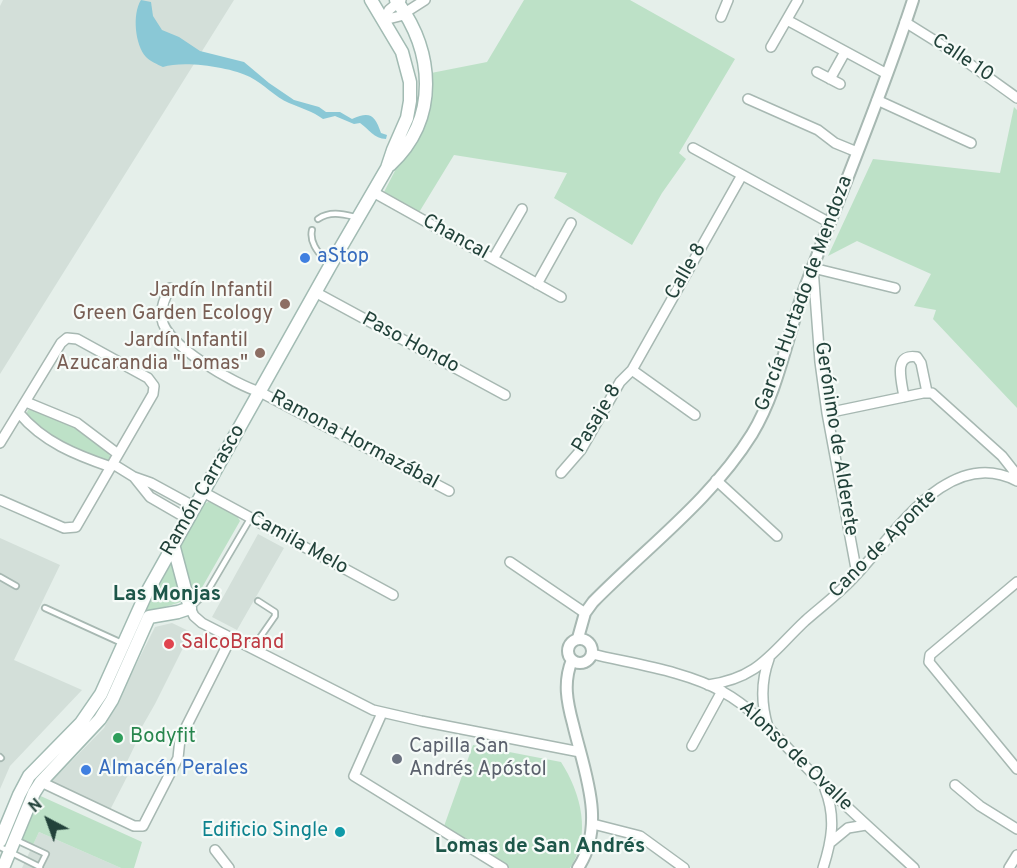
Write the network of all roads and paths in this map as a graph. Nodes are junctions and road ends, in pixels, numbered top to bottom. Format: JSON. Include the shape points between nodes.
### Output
{"nodes":[{"id":1,"x":371,"y":0,"type":"edge"},
{"id":2,"x":425,"y":0,"type":"edge"},
{"id":3,"x":728,"y":0,"type":"edge"},
{"id":4,"x":798,"y":0,"type":"edge"},
{"id":5,"x":913,"y":0,"type":"edge"},
{"id":6,"x":398,"y":1,"type":"edge"},
{"id":7,"x":405,"y":13,"type":"junction"},
{"id":8,"x":721,"y":17,"type":"dead end"},
{"id":9,"x":384,"y":20,"type":"junction"},
{"id":10,"x":786,"y":20,"type":"junction"},
{"id":11,"x":905,"y":22,"type":"junction"},
{"id":12,"x":771,"y":47,"type":"dead end"},
{"id":13,"x":845,"y":52,"type":"junction"},
{"id":14,"x":817,"y":72,"type":"dead end"},
{"id":15,"x":887,"y":74,"type":"junction"},
{"id":16,"x":830,"y":79,"type":"junction"},
{"id":17,"x":840,"y":84,"type":"dead end"},
{"id":18,"x":1017,"y":98,"type":"edge"},
{"id":19,"x":748,"y":99,"type":"dead end"},
{"id":20,"x":877,"y":100,"type":"junction"},
{"id":21,"x":971,"y":143,"type":"dead end"},
{"id":22,"x":693,"y":148,"type":"dead end"},
{"id":23,"x":857,"y":152,"type":"junction"},
{"id":24,"x":387,"y":168,"type":"junction"},
{"id":25,"x":742,"y":175,"type":"junction"},
{"id":26,"x":373,"y":192,"type":"junction"},
{"id":27,"x":522,"y":209,"type":"dead end"},
{"id":28,"x":357,"y":218,"type":"junction"},
{"id":29,"x":318,"y":219,"type":"dead end"},
{"id":30,"x":571,"y":223,"type":"dead end"},
{"id":31,"x":830,"y":223,"type":"junction"},
{"id":32,"x":312,"y":230,"type":"dead end"},
{"id":33,"x":494,"y":259,"type":"junction"},
{"id":34,"x":330,"y":266,"type":"junction"},
{"id":35,"x":813,"y":268,"type":"junction"},
{"id":36,"x":537,"y":284,"type":"junction"},
{"id":37,"x":170,"y":288,"type":"dead end"},
{"id":38,"x":895,"y":288,"type":"dead end"},
{"id":39,"x":315,"y":292,"type":"junction"},
{"id":40,"x":561,"y":297,"type":"dead end"},
{"id":41,"x":632,"y":370,"type":"junction"},
{"id":42,"x":260,"y":392,"type":"junction"},
{"id":43,"x":927,"y":392,"type":"junction"},
{"id":44,"x":505,"y":395,"type":"dead end"},
{"id":45,"x":904,"y":397,"type":"junction"},
{"id":46,"x":26,"y":402,"type":"junction"},
{"id":47,"x":19,"y":413,"type":"junction"},
{"id":48,"x":827,"y":413,"type":"junction"},
{"id":49,"x":695,"y":415,"type":"dead end"},
{"id":50,"x":0,"y":443,"type":"edge"},
{"id":51,"x":118,"y":454,"type":"junction"},
{"id":52,"x":112,"y":465,"type":"junction"},
{"id":53,"x":561,"y":473,"type":"dead end"},
{"id":54,"x":1017,"y":475,"type":"edge"},
{"id":55,"x":134,"y":477,"type":"junction"},
{"id":56,"x":716,"y":480,"type":"junction"},
{"id":57,"x":1017,"y":481,"type":"edge"},
{"id":58,"x":449,"y":491,"type":"dead end"},
{"id":59,"x":204,"y":492,"type":"junction"},
{"id":60,"x":0,"y":500,"type":"edge"},
{"id":61,"x":195,"y":507,"type":"junction"},
{"id":62,"x":250,"y":518,"type":"junction"},
{"id":63,"x":188,"y":519,"type":"junction"},
{"id":64,"x":777,"y":536,"type":"dead end"},
{"id":65,"x":173,"y":544,"type":"junction"},
{"id":66,"x":510,"y":562,"type":"dead end"},
{"id":67,"x":857,"y":574,"type":"junction"},
{"id":68,"x":0,"y":577,"type":"edge"},
{"id":69,"x":1017,"y":582,"type":"edge"},
{"id":70,"x":16,"y":586,"type":"dead end"},
{"id":71,"x":393,"y":595,"type":"dead end"},
{"id":72,"x":258,"y":602,"type":"dead end"},
{"id":73,"x":140,"y":606,"type":"junction"},
{"id":74,"x":45,"y":608,"type":"dead end"},
{"id":75,"x":190,"y":608,"type":"junction"},
{"id":76,"x":585,"y":613,"type":"junction"},
{"id":77,"x":149,"y":617,"type":"junction"},
{"id":78,"x":231,"y":638,"type":"junction"},
{"id":79,"x":578,"y":638,"type":"junction"},
{"id":80,"x":123,"y":644,"type":"junction"},
{"id":81,"x":252,"y":649,"type":"junction"},
{"id":82,"x":592,"y":654,"type":"junction"},
{"id":83,"x":769,"y":659,"type":"junction"},
{"id":84,"x":572,"y":660,"type":"junction"},
{"id":85,"x":708,"y":685,"type":"junction"},
{"id":86,"x":722,"y":691,"type":"junction"},
{"id":87,"x":382,"y":713,"type":"junction"},
{"id":88,"x":769,"y":730,"type":"junction"},
{"id":89,"x":692,"y":746,"type":"dead end"},
{"id":90,"x":579,"y":752,"type":"junction"},
{"id":91,"x":1017,"y":770,"type":"edge"},
{"id":92,"x":41,"y":782,"type":"junction"},
{"id":93,"x":955,"y":784,"type":"dead end"},
{"id":94,"x":824,"y":785,"type":"junction"},
{"id":95,"x":593,"y":824,"type":"junction"},
{"id":96,"x":866,"y":825,"type":"junction"},
{"id":97,"x":1017,"y":829,"type":"edge"},
{"id":98,"x":1,"y":837,"type":"edge"},
{"id":99,"x":15,"y":839,"type":"junction"},
{"id":100,"x":831,"y":842,"type":"junction"},
{"id":101,"x":5,"y":850,"type":"edge"},
{"id":102,"x":215,"y":850,"type":"dead end"},
{"id":103,"x":1017,"y":855,"type":"edge"},
{"id":104,"x":40,"y":867,"type":"edge"},
{"id":105,"x":3,"y":868,"type":"edge"},
{"id":106,"x":229,"y":868,"type":"edge"},
{"id":107,"x":503,"y":868,"type":"edge"},
{"id":108,"x":578,"y":868,"type":"edge"},
{"id":109,"x":684,"y":868,"type":"edge"},
{"id":110,"x":824,"y":868,"type":"edge"},
{"id":111,"x":914,"y":868,"type":"edge"},
{"id":112,"x":1009,"y":868,"type":"edge"}],
"edges":[{"from":1,"to":9,"type":"main road","name":"Ramón Carrasco"},
{"from":2,"to":7,"type":"street"},
{"from":3,"to":8,"type":"street"},
{"from":4,"to":10,"type":"street"},
{"from":5,"to":11,"type":"street","name":"García Hurtado de Mendoza"},
{"from":6,"to":7,"type":"main road","name":"Ramón Carrasco"},
{"from":6,"to":9,"type":"street"},
{"from":7,"to":9,"type":"street"},
{"from":7,"to":24,"type":"main road","name":"Ramón Carrasco","via":[[422,49],[426,93],[416,129],[404,151]]},
{"from":9,"to":24,"type":"main road","name":"Ramón Carrasco","via":[[406,62],[411,92],[407,118]]},
{"from":10,"to":12,"type":"street"},
{"from":10,"to":13,"type":"street"},
{"from":11,"to":15,"type":"street","name":"García Hurtado de Mendoza"},
{"from":11,"to":18,"type":"street","name":"Calle 10"},
{"from":13,"to":15,"type":"street"},
{"from":13,"to":16,"type":"street"},
{"from":14,"to":16,"type":"street"},
{"from":15,"to":20,"type":"street","name":"García Hurtado de Mendoza"},
{"from":16,"to":17,"type":"street"},
{"from":19,"to":23,"type":"street"},
{"from":20,"to":21,"type":"street"},
{"from":20,"to":23,"type":"street","name":"García Hurtado de Mendoza"},
{"from":22,"to":25,"type":"street"},
{"from":23,"to":31,"type":"street","name":"García Hurtado de Mendoza"},
{"from":24,"to":26,"type":"main road","name":"Ramón Carrasco"},
{"from":25,"to":31,"type":"street"},
{"from":25,"to":41,"type":"street","name":"Calle 8"},
{"from":26,"to":28,"type":"main road","name":"Ramón Carrasco"},
{"from":26,"to":33,"type":"street","name":"Chancal"},
{"from":27,"to":33,"type":"street"},
{"from":28,"to":29,"type":"lane","via":[[337,213]]},
{"from":28,"to":34,"type":"main road","name":"Ramón Carrasco"},
{"from":30,"to":36,"type":"street"},
{"from":31,"to":35,"type":"street","name":"García Hurtado de Mendoza"},
{"from":32,"to":34,"type":"lane","via":[[316,249]]},
{"from":33,"to":36,"type":"street","name":"Chancal"},
{"from":34,"to":39,"type":"main road","name":"Ramón Carrasco"},
{"from":35,"to":38,"type":"street"},
{"from":35,"to":48,"type":"street","name":"Gerónimo de Alderete"},
{"from":35,"to":56,"type":"street","name":"García Hurtado de Mendoza","via":[[763,412],[745,444]]},
{"from":36,"to":40,"type":"street","name":"Chancal"},
{"from":37,"to":42,"type":"street","name":"Ramona Hormazábal","via":[[162,308],[166,330],[180,346],[231,380]]},
{"from":39,"to":42,"type":"main road","name":"Ramón Carrasco"},
{"from":39,"to":44,"type":"street","name":"Paso Hondo"},
{"from":41,"to":49,"type":"street","name":"Pasaje 8"},
{"from":41,"to":53,"type":"street","name":"Pasaje 8","via":[[620,382],[581,450]]},
{"from":42,"to":58,"type":"street","name":"Ramona Hormazábal"},
{"from":42,"to":59,"type":"main road","name":"Ramón Carrasco"},
{"from":43,"to":45,"type":"street"},
{"from":43,"to":45,"type":"street","via":[[921,363],[911,356],[900,365]]},
{"from":43,"to":54,"type":"street","via":[[1002,456]]},
{"from":45,"to":48,"type":"street"},
{"from":46,"to":47,"type":"street"},
{"from":46,"to":51,"type":"street","via":[[77,423]]},
{"from":46,"to":51,"type":"street","via":[[61,343],[68,338],[77,339],[148,378],[154,386],[153,394]]},
{"from":47,"to":50,"type":"street"},
{"from":47,"to":52,"type":"street","via":[[33,429],[57,445]]},
{"from":48,"to":67,"type":"street","name":"Gerónimo de Alderete"},
{"from":51,"to":52,"type":"street"},
{"from":52,"to":55,"type":"street"},
{"from":52,"to":60,"type":"street","via":[[73,529]]},
{"from":55,"to":61,"type":"street"},
{"from":55,"to":63,"type":"street","via":[[150,497]]},
{"from":56,"to":64,"type":"street"},
{"from":56,"to":76,"type":"street","name":"García Hurtado de Mendoza"},
{"from":57,"to":67,"type":"street","name":"Cano de Aponte","via":[[983,473],[939,488],[914,508]]},
{"from":59,"to":61,"type":"main road","name":"Ramón Carrasco"},
{"from":59,"to":62,"type":"street","name":"Camila Melo"},
{"from":61,"to":63,"type":"main road","name":"Ramón Carrasco"},
{"from":62,"to":71,"type":"street","name":"Camila Melo"},
{"from":62,"to":75,"type":"lane","via":[[207,592]]},
{"from":63,"to":65,"type":"main road","name":"Ramón Carrasco"},
{"from":65,"to":73,"type":"main road","name":"Ramón Carrasco"},
{"from":65,"to":75,"type":"main road"},
{"from":66,"to":76,"type":"street"},
{"from":67,"to":83,"type":"street","name":"Cano de Aponte"},
{"from":68,"to":70,"type":"lane"},
{"from":69,"to":91,"type":"street","via":[[930,654],[928,662]]},
{"from":72,"to":81,"type":"lane","via":[[271,607],[275,616]]},
{"from":73,"to":77,"type":"main road"},
{"from":73,"to":80,"type":"main road","name":"Ramón Carrasco"},
{"from":74,"to":80,"type":"lane"},
{"from":75,"to":77,"type":"main road"},
{"from":75,"to":78,"type":"street","via":[[197,620]]},
{"from":76,"to":79,"type":"street","name":"García Hurtado de Mendoza"},
{"from":77,"to":92,"type":"main road","via":[[100,719]]},
{"from":78,"to":81,"type":"street"},
{"from":78,"to":92,"type":"street","via":[[180,739],[178,758],[143,826],[134,826]]},
{"from":79,"to":82,"type":"street","via":[[590,644]]},
{"from":79,"to":84,"type":"street","via":[[568,647]]},
{"from":80,"to":98,"type":"main road","name":"Ramón Carrasco","via":[[89,712],[26,782]]},
{"from":81,"to":87,"type":"street"},
{"from":82,"to":84,"type":"street","via":[[581,663]]},
{"from":82,"to":85,"type":"street","name":"Alonso de Ovalle"},
{"from":83,"to":85,"type":"street","name":"Cano de Aponte","via":[[740,677]]},
{"from":83,"to":88,"type":"street","via":[[762,695]]},
{"from":84,"to":90,"type":"street","via":[[566,694]]},
{"from":85,"to":86,"type":"street","name":"Alonso de Ovalle"},
{"from":86,"to":88,"type":"street","name":"Alonso de Ovalle"},
{"from":86,"to":89,"type":"street"},
{"from":87,"to":90,"type":"street"},
{"from":87,"to":107,"type":"street","via":[[354,776]]},
{"from":88,"to":94,"type":"street","name":"Alonso de Ovalle"},
{"from":90,"to":95,"type":"street"},
{"from":92,"to":99,"type":"main road"},
{"from":93,"to":97,"type":"street","via":[[980,806]]},
{"from":94,"to":96,"type":"street","name":"Alonso de Ovalle"},
{"from":94,"to":100,"type":"street","via":[[832,818]]},
{"from":95,"to":108,"type":"street","via":[[589,846]]},
{"from":95,"to":109,"type":"street","via":[[640,836]]},
{"from":96,"to":100,"type":"street","via":[[848,828]]},
{"from":96,"to":111,"type":"street","name":"Alonso de Ovalle"},
{"from":98,"to":99,"type":"lane"},
{"from":99,"to":101,"type":"main road"},
{"from":99,"to":104,"type":"lane","via":[[46,854]]},
{"from":100,"to":110,"type":"street"},
{"from":101,"to":104,"type":"lane"},
{"from":101,"to":105,"type":"main road"},
{"from":102,"to":106,"type":"street"},
{"from":103,"to":112,"type":"street"}]}
